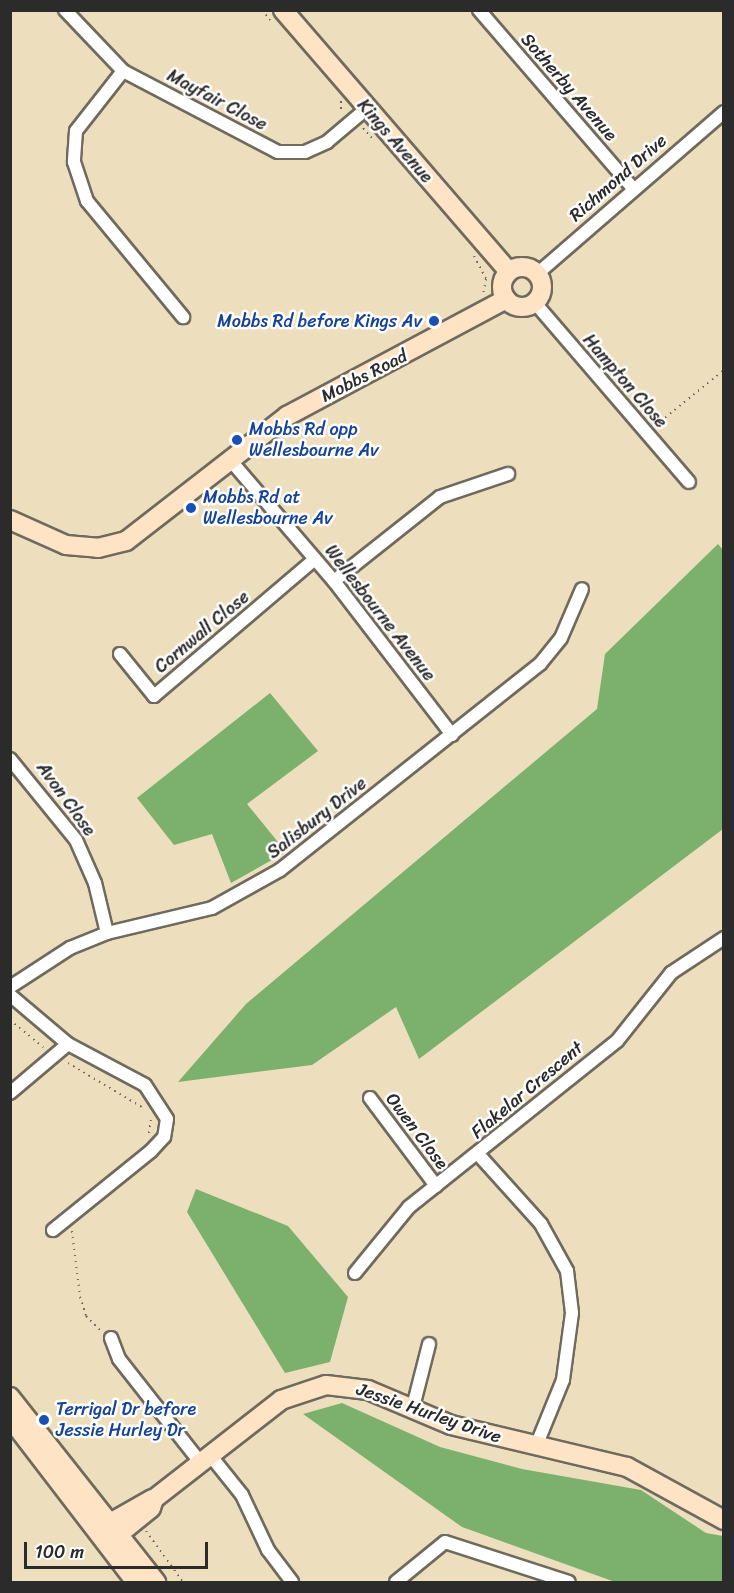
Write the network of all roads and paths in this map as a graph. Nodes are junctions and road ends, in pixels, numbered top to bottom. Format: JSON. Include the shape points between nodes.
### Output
{"nodes":[{"id":1,"x":65,"y":10,"type":"edge"},
{"id":2,"x":262,"y":10,"type":"edge"},
{"id":3,"x":479,"y":10,"type":"edge"},
{"id":4,"x":280,"y":19,"type":"edge"},
{"id":5,"x":123,"y":71,"type":"junction"},
{"id":6,"x":337,"y":97,"type":"dead end"},
{"id":7,"x":366,"y":109,"type":"junction"},
{"id":8,"x":723,"y":112,"type":"edge"},
{"id":9,"x":336,"y":117,"type":"dead end"},
{"id":10,"x":363,"y":128,"type":"dead end"},
{"id":11,"x":379,"y":146,"type":"dead end"},
{"id":12,"x":632,"y":187,"type":"junction"},
{"id":13,"x":468,"y":247,"type":"dead end"},
{"id":14,"x":508,"y":272,"type":"junction"},
{"id":15,"x":537,"y":274,"type":"junction"},
{"id":16,"x":480,"y":297,"type":"dead end"},
{"id":17,"x":506,"y":299,"type":"junction"},
{"id":18,"x":535,"y":303,"type":"junction"},
{"id":19,"x":183,"y":316,"type":"dead end"},
{"id":20,"x":723,"y":370,"type":"edge"},
{"id":21,"x":647,"y":433,"type":"junction"},
{"id":22,"x":231,"y":461,"type":"junction"},
{"id":23,"x":508,"y":474,"type":"dead end"},
{"id":24,"x":689,"y":482,"type":"dead end"},
{"id":25,"x":10,"y":520,"type":"edge"},
{"id":26,"x":315,"y":559,"type":"junction"},
{"id":27,"x":334,"y":581,"type":"junction"},
{"id":28,"x":582,"y":589,"type":"dead end"},
{"id":29,"x":120,"y":654,"type":"dead end"},
{"id":30,"x":452,"y":735,"type":"junction"},
{"id":31,"x":10,"y":759,"type":"edge"},
{"id":32,"x":107,"y":933,"type":"junction"},
{"id":33,"x":723,"y":938,"type":"edge"},
{"id":34,"x":10,"y":987,"type":"edge"},
{"id":35,"x":10,"y":995,"type":"edge"},
{"id":36,"x":10,"y":1020,"type":"edge"},
{"id":37,"x":68,"y":1044,"type":"junction"},
{"id":38,"x":43,"y":1047,"type":"dead end"},
{"id":39,"x":68,"y":1063,"type":"dead end"},
{"id":40,"x":10,"y":1093,"type":"edge"},
{"id":41,"x":370,"y":1098,"type":"dead end"},
{"id":42,"x":155,"y":1147,"type":"junction"},
{"id":43,"x":478,"y":1154,"type":"junction"},
{"id":44,"x":436,"y":1186,"type":"junction"},
{"id":45,"x":77,"y":1211,"type":"junction"},
{"id":46,"x":53,"y":1230,"type":"dead end"},
{"id":47,"x":355,"y":1273,"type":"dead end"},
{"id":48,"x":111,"y":1338,"type":"joint"},
{"id":49,"x":429,"y":1344,"type":"dead end"},
{"id":50,"x":10,"y":1397,"type":"edge"},
{"id":51,"x":413,"y":1407,"type":"junction"},
{"id":52,"x":10,"y":1418,"type":"edge"},
{"id":53,"x":536,"y":1446,"type":"junction"},
{"id":54,"x":205,"y":1459,"type":"junction"},
{"id":55,"x":76,"y":1505,"type":"junction"},
{"id":56,"x":723,"y":1520,"type":"edge"},
{"id":57,"x":143,"y":1528,"type":"dead end"},
{"id":58,"x":113,"y":1530,"type":"junction"},
{"id":59,"x":122,"y":1564,"type":"junction"},
{"id":60,"x":136,"y":1582,"type":"edge"},
{"id":61,"x":156,"y":1582,"type":"edge"},
{"id":62,"x":183,"y":1582,"type":"edge"},
{"id":63,"x":292,"y":1582,"type":"edge"},
{"id":64,"x":396,"y":1582,"type":"edge"},
{"id":65,"x":569,"y":1582,"type":"edge"}],
"edges":[{"from":1,"to":5,"type":"street","name":"Mayfair Close"},
{"from":2,"to":4,"type":"path"},
{"from":3,"to":12,"type":"street","name":"Sotherby Avenue"},
{"from":4,"to":7,"type":"street","name":"Kings Avenue"},
{"from":5,"to":7,"type":"street","name":"Mayfair Close","via":[[278,152],[305,152],[327,142]]},
{"from":5,"to":19,"type":"street","via":[[76,131],[74,162],[87,201]]},
{"from":6,"to":9,"type":"path","via":[[342,108]]},
{"from":7,"to":14,"type":"street","name":"Kings Avenue"},
{"from":8,"to":12,"type":"street","name":"Richmond Drive"},
{"from":10,"to":11,"type":"path"},
{"from":12,"to":15,"type":"street","name":"Richmond Drive"},
{"from":13,"to":16,"type":"path","via":[[486,279]]},
{"from":14,"to":15,"type":"street","via":[[526,267]]},
{"from":14,"to":17,"type":"street","via":[[501,288]]},
{"from":15,"to":18,"type":"street","via":[[542,286]]},
{"from":17,"to":18,"type":"street","via":[[523,307]]},
{"from":17,"to":22,"type":"street","name":"Mobbs Road","via":[[298,410]]},
{"from":18,"to":21,"type":"street","name":"Hampton Close"},
{"from":20,"to":21,"type":"path"},
{"from":21,"to":24,"type":"street","name":"Hampton Close"},
{"from":22,"to":25,"type":"street","name":"Mobbs Road","via":[[140,532],[112,546],[66,545]]},
{"from":22,"to":26,"type":"street","name":"Wellesbourne Avenue"},
{"from":23,"to":27,"type":"street","via":[[440,497]]},
{"from":26,"to":27,"type":"street","name":"Wellesbourne Avenue"},
{"from":26,"to":29,"type":"street","name":"Cornwall Close","via":[[154,696]]},
{"from":27,"to":30,"type":"street","name":"Wellesbourne Avenue"},
{"from":28,"to":30,"type":"street","name":"Salisbury Drive","via":[[561,638],[540,664]]},
{"from":30,"to":32,"type":"street","name":"Salisbury Drive","via":[[245,894],[212,908]]},
{"from":31,"to":32,"type":"street","name":"Avon Close","via":[[76,840],[95,883]]},
{"from":32,"to":34,"type":"street","name":"Salisbury Drive","via":[[70,948]]},
{"from":33,"to":43,"type":"street","name":"Flakelar Crescent","via":[[671,973],[616,1041]]},
{"from":35,"to":37,"type":"street"},
{"from":36,"to":38,"type":"path"},
{"from":37,"to":40,"type":"street"},
{"from":37,"to":42,"type":"street","via":[[125,1070],[153,1091],[167,1119],[164,1137]]},
{"from":39,"to":42,"type":"path","via":[[141,1105],[152,1121],[145,1139]]},
{"from":41,"to":44,"type":"street","name":"Owen Close"},
{"from":42,"to":45,"type":"street"},
{"from":43,"to":44,"type":"street","name":"Flakelar Crescent"},
{"from":43,"to":53,"type":"street","via":[[541,1224],[567,1271],[572,1313],[563,1380]]},
{"from":44,"to":47,"type":"street","name":"Flakelar Crescent","via":[[376,1241]]},
{"from":45,"to":46,"type":"street"},
{"from":45,"to":48,"type":"path","via":[[71,1241],[80,1297],[86,1316]]},
{"from":48,"to":54,"type":"street","via":[[119,1359]]},
{"from":49,"to":51,"type":"street"},
{"from":50,"to":58,"type":"street"},
{"from":51,"to":53,"type":"street","name":"Jessie Hurley Drive","via":[[451,1425]]},
{"from":51,"to":54,"type":"street","name":"Jessie Hurley Drive","via":[[368,1389],[313,1387],[281,1400]]},
{"from":52,"to":55,"type":"street"},
{"from":53,"to":56,"type":"street","name":"Jessie Hurley Drive","via":[[638,1471],[695,1509]]},
{"from":54,"to":58,"type":"street","name":"Jessie Hurley Drive"},
{"from":54,"to":63,"type":"street","via":[[242,1496],[268,1550]]},
{"from":55,"to":58,"type":"street"},
{"from":55,"to":59,"type":"street"},
{"from":57,"to":62,"type":"path"},
{"from":58,"to":59,"type":"street"},
{"from":58,"to":61,"type":"street"},
{"from":59,"to":60,"type":"street"},
{"from":64,"to":65,"type":"street","via":[[445,1542]]}]}
